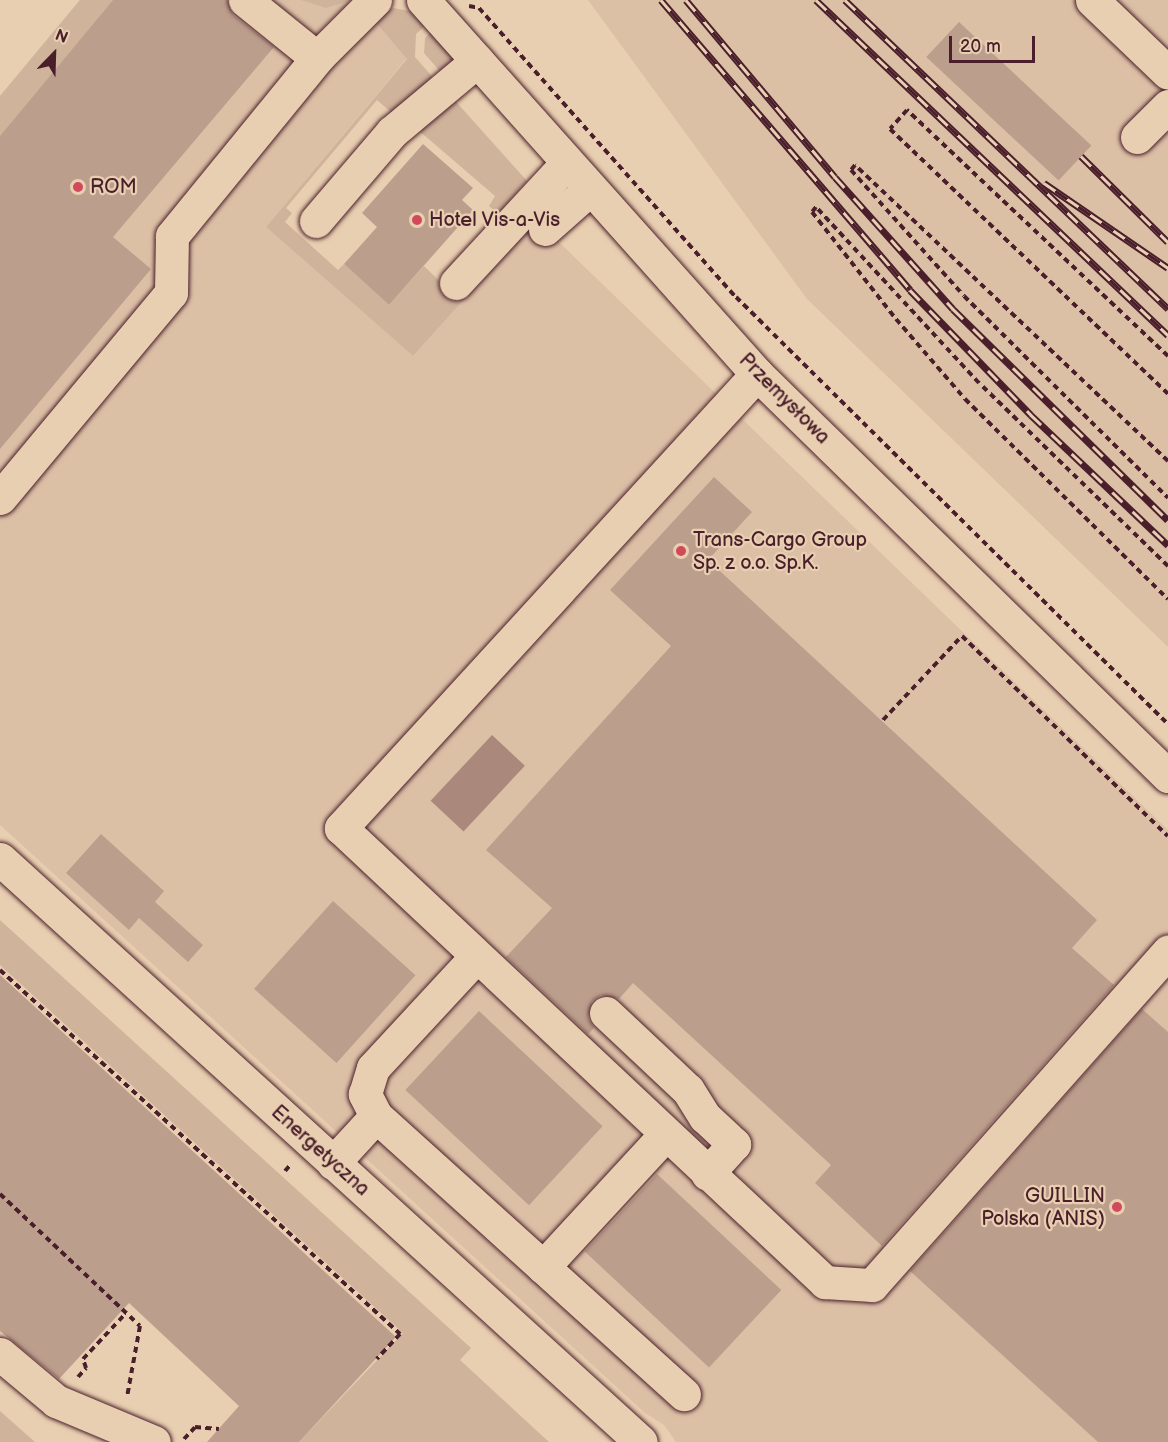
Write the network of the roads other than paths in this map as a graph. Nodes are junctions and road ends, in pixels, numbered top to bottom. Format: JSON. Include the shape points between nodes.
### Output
{"nodes":[{"id":1,"x":245,"y":0,"type":"edge"},
{"id":2,"x":375,"y":0,"type":"edge"},
{"id":3,"x":423,"y":0,"type":"edge"},
{"id":4,"x":1092,"y":0,"type":"edge"},
{"id":5,"x":317,"y":58,"type":"junction"},
{"id":6,"x":477,"y":61,"type":"junction"},
{"id":7,"x":1168,"y":73,"type":"edge"},
{"id":8,"x":1168,"y":105,"type":"edge"},
{"id":9,"x":1137,"y":137,"type":"dead end"},
{"id":10,"x":567,"y":163,"type":"junction"},
{"id":11,"x":590,"y":189,"type":"junction"},
{"id":12,"x":316,"y":221,"type":"dead end"},
{"id":13,"x":545,"y":229,"type":"dead end"},
{"id":14,"x":456,"y":283,"type":"dead end"},
{"id":15,"x":758,"y":374,"type":"junction"},
{"id":16,"x":0,"y":498,"type":"edge"},
{"id":17,"x":1168,"y":776,"type":"edge"},
{"id":18,"x":0,"y":859,"type":"edge"},
{"id":19,"x":1168,"y":952,"type":"edge"},
{"id":20,"x":475,"y":958,"type":"junction"},
{"id":21,"x":600,"y":1021,"type":"dead end"},
{"id":22,"x":376,"y":1116,"type":"junction"},
{"id":23,"x":665,"y":1135,"type":"junction"},
{"id":24,"x":333,"y":1163,"type":"junction"},
{"id":25,"x":707,"y":1174,"type":"junction"},
{"id":26,"x":543,"y":1267,"type":"junction"},
{"id":27,"x":0,"y":1354,"type":"edge"},
{"id":28,"x":684,"y":1394,"type":"dead end"},
{"id":29,"x":154,"y":1442,"type":"edge"},
{"id":30,"x":641,"y":1442,"type":"edge"}],
"edges":[{"from":1,"to":5,"type":"street"},
{"from":2,"to":5,"type":"street"},
{"from":3,"to":6,"type":"street","name":"Przemysłowa"},
{"from":4,"to":7,"type":"street"},
{"from":5,"to":16,"type":"street","via":[[172,237],[171,293]]},
{"from":6,"to":10,"type":"street","name":"Przemysłowa"},
{"from":6,"to":12,"type":"street","via":[[392,132]]},
{"from":8,"to":9,"type":"street"},
{"from":10,"to":11,"type":"street","name":"Przemysłowa"},
{"from":10,"to":14,"type":"street"},
{"from":11,"to":13,"type":"street"},
{"from":11,"to":15,"type":"street","name":"Przemysłowa"},
{"from":15,"to":17,"type":"street","name":"Przemysłowa"},
{"from":15,"to":20,"type":"street","via":[[341,828]]},
{"from":18,"to":24,"type":"street","name":"Energetyczna"},
{"from":19,"to":25,"type":"street","via":[[872,1285],[825,1282]]},
{"from":20,"to":22,"type":"street","via":[[373,1068],[365,1094]]},
{"from":20,"to":23,"type":"street"},
{"from":21,"to":25,"type":"street","via":[[688,1090],[705,1117],[734,1144]]},
{"from":22,"to":24,"type":"street"},
{"from":22,"to":26,"type":"street"},
{"from":23,"to":25,"type":"street"},
{"from":23,"to":26,"type":"street"},
{"from":24,"to":30,"type":"street","name":"Energetyczna"},
{"from":26,"to":28,"type":"street"},
{"from":27,"to":29,"type":"street","via":[[56,1401]]}]}
